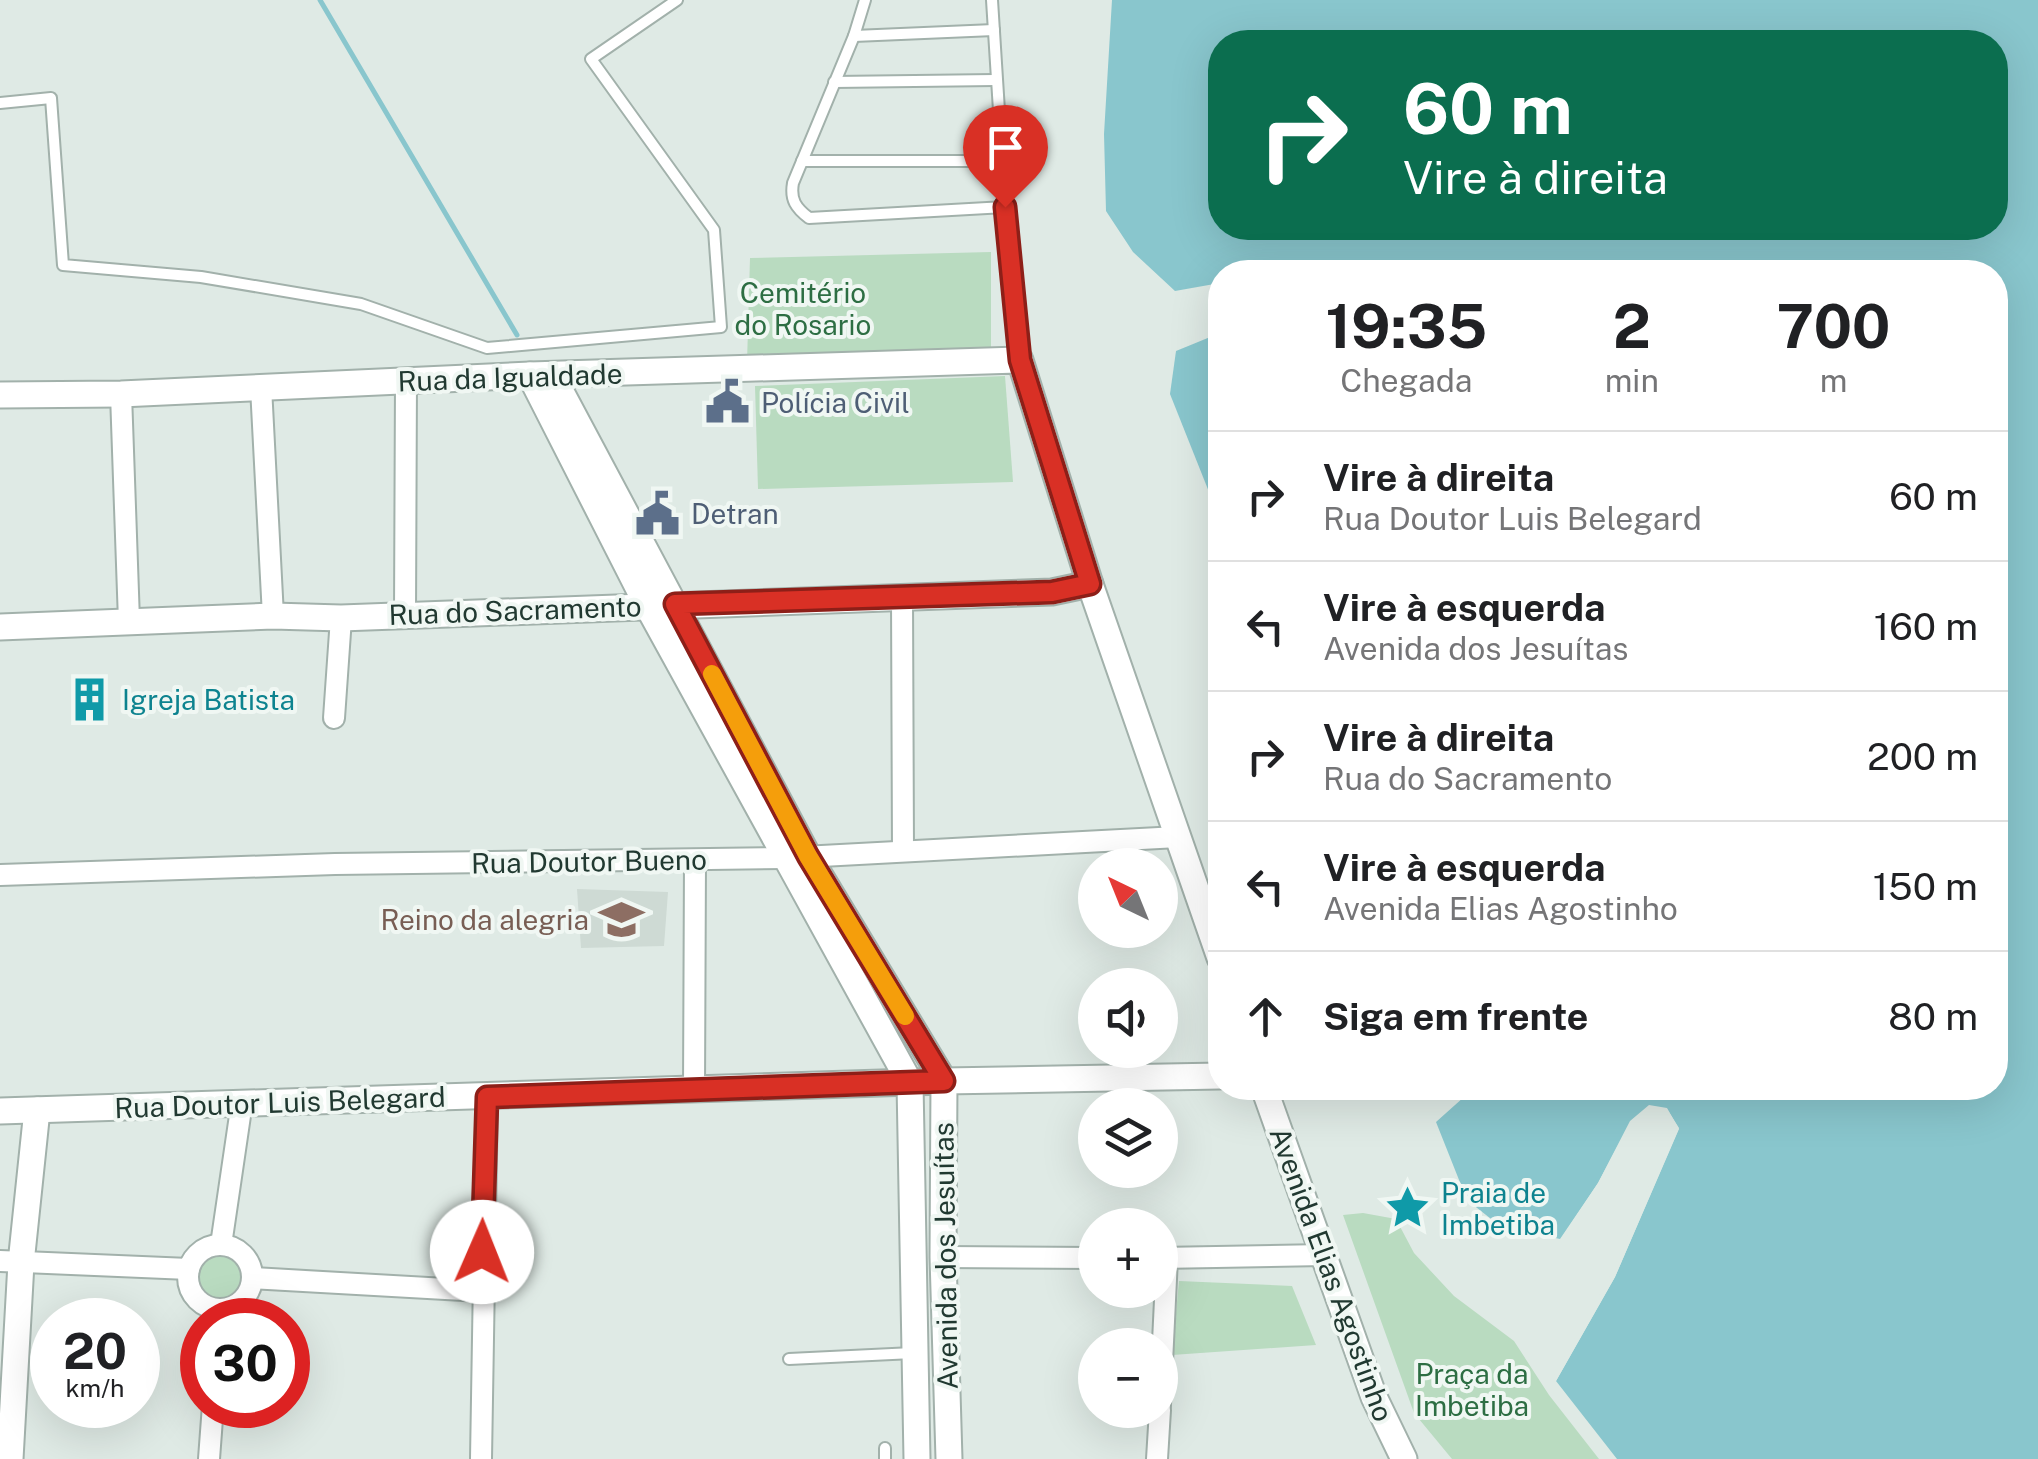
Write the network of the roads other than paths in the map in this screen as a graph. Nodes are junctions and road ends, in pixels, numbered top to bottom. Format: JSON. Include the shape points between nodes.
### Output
{"nodes":[{"id":1,"x":677,"y":0,"type":"edge"},
{"id":2,"x":865,"y":0,"type":"edge"},
{"id":3,"x":992,"y":0,"type":"edge"},
{"id":4,"x":994,"y":30,"type":"junction"},
{"id":5,"x":854,"y":36,"type":"junction"},
{"id":6,"x":995,"y":80,"type":"junction"},
{"id":7,"x":834,"y":82,"type":"junction"},
{"id":8,"x":0,"y":103,"type":"edge"},
{"id":9,"x":802,"y":161,"type":"junction"},
{"id":10,"x":1004,"y":161,"type":"junction"},
{"id":11,"x":1005,"y":207,"type":"junction"},
{"id":12,"x":1020,"y":360,"type":"junction"},
{"id":13,"x":541,"y":375,"type":"junction"},
{"id":14,"x":406,"y":380,"type":"junction"},
{"id":15,"x":261,"y":387,"type":"junction"},
{"id":16,"x":121,"y":394,"type":"junction"},
{"id":17,"x":0,"y":395,"type":"edge"},
{"id":18,"x":1090,"y":584,"type":"junction"},
{"id":19,"x":902,"y":596,"type":"junction"},
{"id":20,"x":675,"y":604,"type":"junction"},
{"id":21,"x":647,"y":605,"type":"junction"},
{"id":22,"x":405,"y":614,"type":"junction"},
{"id":23,"x":273,"y":616,"type":"junction"},
{"id":24,"x":341,"y":618,"type":"junction"},
{"id":25,"x":129,"y":620,"type":"junction"},
{"id":26,"x":0,"y":627,"type":"edge"},
{"id":27,"x":334,"y":718,"type":"dead end"},
{"id":28,"x":1178,"y":837,"type":"junction"},
{"id":29,"x":903,"y":851,"type":"junction"},
{"id":30,"x":796,"y":857,"type":"junction"},
{"id":31,"x":694,"y":860,"type":"junction"},
{"id":32,"x":0,"y":875,"type":"edge"},
{"id":33,"x":1208,"y":923,"type":"edge"},
{"id":34,"x":1208,"y":1076,"type":"edge"},
{"id":35,"x":944,"y":1081,"type":"junction"},
{"id":36,"x":910,"y":1083,"type":"junction"},
{"id":37,"x":694,"y":1090,"type":"junction"},
{"id":38,"x":487,"y":1097,"type":"junction"},
{"id":39,"x":1268,"y":1100,"type":"edge"},
{"id":40,"x":242,"y":1102,"type":"junction"},
{"id":41,"x":0,"y":1110,"type":"edge"},
{"id":42,"x":37,"y":1110,"type":"junction"},
{"id":43,"x":221,"y":1245,"type":"junction"},
{"id":44,"x":1324,"y":1255,"type":"junction"},
{"id":45,"x":943,"y":1257,"type":"junction"},
{"id":46,"x":1078,"y":1258,"type":"edge"},
{"id":47,"x":1178,"y":1258,"type":"edge"},
{"id":48,"x":10,"y":1262,"type":"edge"},
{"id":49,"x":189,"y":1269,"type":"junction"},
{"id":50,"x":252,"y":1278,"type":"junction"},
{"id":51,"x":482,"y":1290,"type":"junction"},
{"id":52,"x":196,"y":1298,"type":"edge"},
{"id":53,"x":244,"y":1298,"type":"edge"},
{"id":54,"x":915,"y":1353,"type":"junction"},
{"id":55,"x":790,"y":1358,"type":"dead end"},
{"id":56,"x":211,"y":1428,"type":"edge"},
{"id":57,"x":1159,"y":1428,"type":"edge"},
{"id":58,"x":10,"y":1459,"type":"edge"},
{"id":59,"x":209,"y":1459,"type":"edge"},
{"id":60,"x":481,"y":1459,"type":"edge"},
{"id":61,"x":917,"y":1459,"type":"edge"},
{"id":62,"x":949,"y":1459,"type":"edge"},
{"id":63,"x":1157,"y":1459,"type":"edge"},
{"id":64,"x":1404,"y":1459,"type":"edge"}],
"edges":[{"from":1,"to":8,"type":"lane","via":[[591,59],[714,230],[721,326],[486,348],[361,304],[64,265],[51,98]]},
{"from":2,"to":5,"type":"lane"},
{"from":3,"to":4,"type":"lane"},
{"from":4,"to":5,"type":"lane"},
{"from":4,"to":6,"type":"lane"},
{"from":5,"to":7,"type":"lane"},
{"from":6,"to":7,"type":"lane"},
{"from":6,"to":10,"type":"lane"},
{"from":7,"to":9,"type":"lane"},
{"from":9,"to":10,"type":"lane"},
{"from":9,"to":11,"type":"lane","via":[[791,196],[809,218]]},
{"from":10,"to":11,"type":"lane"},
{"from":11,"to":12,"type":"lane"},
{"from":12,"to":13,"type":"street","name":"Rua da Igualdade"},
{"from":12,"to":18,"type":"street"},
{"from":13,"to":14,"type":"street","name":"Rua da Igualdade"},
{"from":13,"to":20,"type":"street","name":"Avenida dos Jesuítas"},
{"from":13,"to":21,"type":"street","name":"Avenida dos Jesuítas"},
{"from":14,"to":15,"type":"street","name":"Rua da Igualdade"},
{"from":14,"to":22,"type":"street"},
{"from":15,"to":16,"type":"street","name":"Rua da Igualdade"},
{"from":15,"to":23,"type":"street"},
{"from":16,"to":17,"type":"street","name":"Rua da Igualdade"},
{"from":16,"to":25,"type":"street"},
{"from":18,"to":19,"type":"street","name":"Rua do Sacramento","via":[[1052,592]]},
{"from":18,"to":28,"type":"street"},
{"from":19,"to":20,"type":"street","name":"Rua do Sacramento"},
{"from":19,"to":29,"type":"street"},
{"from":20,"to":21,"type":"street","name":"Rua do Sacramento"},
{"from":20,"to":30,"type":"street","name":"Avenida dos Jesuítas"},
{"from":21,"to":22,"type":"street","name":"Rua do Sacramento"},
{"from":21,"to":30,"type":"street","name":"Avenida dos Jesuítas"},
{"from":22,"to":24,"type":"street","name":"Rua do Sacramento"},
{"from":23,"to":24,"type":"street","name":"Rua do Sacramento"},
{"from":23,"to":25,"type":"street","name":"Rua do Sacramento"},
{"from":24,"to":27,"type":"street"},
{"from":25,"to":26,"type":"street","name":"Rua do Sacramento"},
{"from":28,"to":29,"type":"street","name":"Rua Doutor Bueno"},
{"from":28,"to":33,"type":"street"},
{"from":29,"to":30,"type":"street","name":"Rua Doutor Bueno"},
{"from":30,"to":31,"type":"street","name":"Rua Doutor Bueno"},
{"from":30,"to":35,"type":"street","name":"Avenida dos Jesuítas"},
{"from":30,"to":36,"type":"street","name":"Avenida dos Jesuítas"},
{"from":31,"to":32,"type":"street","name":"Rua Doutor Bueno"},
{"from":31,"to":37,"type":"street"},
{"from":34,"to":35,"type":"street","name":"Rua Doutor Luis Belegard"},
{"from":35,"to":36,"type":"street","name":"Rua Doutor Luis Belegard"},
{"from":35,"to":45,"type":"street","name":"Avenida dos Jesuítas"},
{"from":36,"to":37,"type":"street","name":"Rua Doutor Luis Belegard"},
{"from":36,"to":54,"type":"street","name":"Avenida dos Jesuítas"},
{"from":37,"to":38,"type":"street","name":"Rua Doutor Luis Belegard"},
{"from":38,"to":40,"type":"street","name":"Rua Doutor Luis Belegard"},
{"from":38,"to":51,"type":"street"},
{"from":39,"to":44,"type":"street","name":"Avenida Elias Agostinho"},
{"from":40,"to":42,"type":"street","name":"Rua Doutor Luis Belegard"},
{"from":40,"to":43,"type":"street"},
{"from":41,"to":42,"type":"street","name":"Rua Doutor Luis Belegard"},
{"from":42,"to":48,"type":"street"},
{"from":43,"to":49,"type":"street","via":[[207,1247]]},
{"from":43,"to":50,"type":"street","via":[[244,1255]]},
{"from":44,"to":47,"type":"street"},
{"from":44,"to":64,"type":"street","name":"Avenida Elias Agostinho","via":[[1374,1397]]},
{"from":45,"to":46,"type":"street"},
{"from":45,"to":62,"type":"street","name":"Avenida dos Jesuítas"},
{"from":48,"to":49,"type":"street"},
{"from":48,"to":58,"type":"street"},
{"from":49,"to":52,"type":"street"},
{"from":50,"to":51,"type":"street"},
{"from":50,"to":53,"type":"street"},
{"from":51,"to":60,"type":"street"},
{"from":54,"to":55,"type":"lane"},
{"from":54,"to":61,"type":"street","name":"Avenida dos Jesuítas"},
{"from":56,"to":59,"type":"street"},
{"from":57,"to":63,"type":"street"}]}
